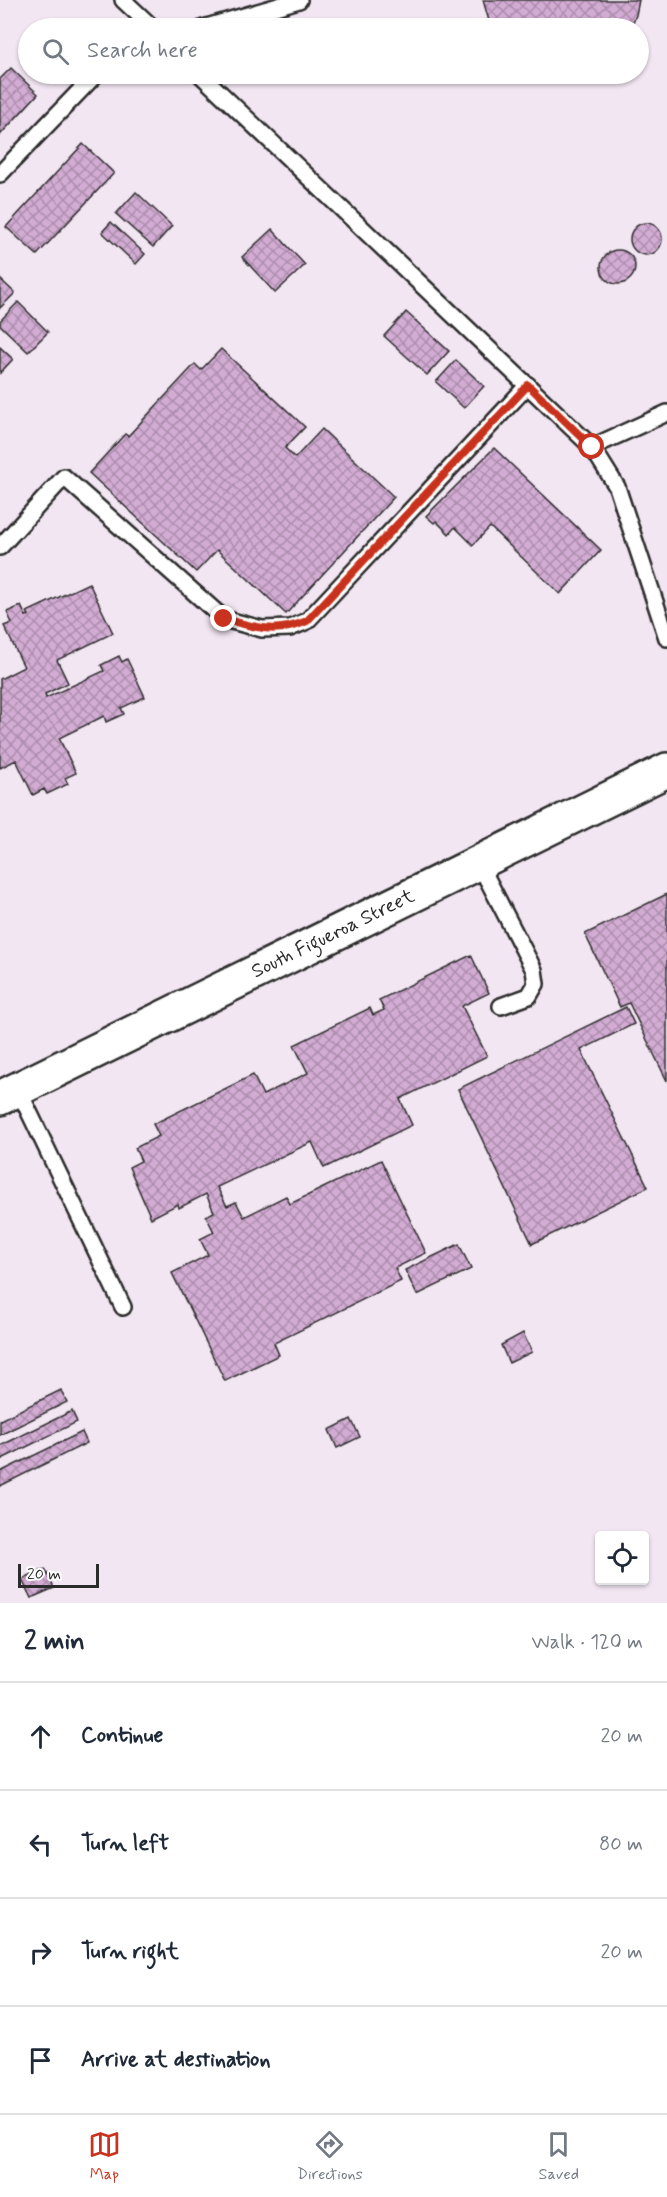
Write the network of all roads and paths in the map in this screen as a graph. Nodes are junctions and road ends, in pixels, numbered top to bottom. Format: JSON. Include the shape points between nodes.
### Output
{"nodes":[{"id":1,"x":123,"y":0,"type":"edge"},
{"id":2,"x":299,"y":0,"type":"edge"},
{"id":3,"x":139,"y":18,"type":"edge"},
{"id":4,"x":237,"y":18,"type":"edge"},
{"id":5,"x":86,"y":84,"type":"edge"},
{"id":6,"x":211,"y":84,"type":"edge"},
{"id":7,"x":0,"y":174,"type":"edge"},
{"id":8,"x":528,"y":385,"type":"junction"},
{"id":9,"x":667,"y":413,"type":"edge"},
{"id":10,"x":592,"y":447,"type":"junction"},
{"id":11,"x":0,"y":547,"type":"edge"},
{"id":12,"x":667,"y":638,"type":"edge"},
{"id":13,"x":667,"y":770,"type":"edge"},
{"id":14,"x":479,"y":863,"type":"junction"},
{"id":15,"x":501,"y":1006,"type":"dead end"},
{"id":16,"x":9,"y":1093,"type":"edge"},
{"id":17,"x":123,"y":1307,"type":"dead end"}],
"edges":[{"from":1,"to":3,"type":"lane"},
{"from":2,"to":4,"type":"lane"},
{"from":5,"to":7,"type":"lane"},
{"from":6,"to":8,"type":"lane"},
{"from":8,"to":10,"type":"lane"},
{"from":8,"to":11,"type":"lane","via":[[307,621],[290,628],[262,629],[224,619],[63,477]]},
{"from":9,"to":10,"type":"lane"},
{"from":10,"to":12,"type":"lane","via":[[617,487]]},
{"from":13,"to":14,"type":"main road","name":"South Figueroa Street"},
{"from":14,"to":15,"type":"lane","via":[[534,970],[536,984],[529,996]]},
{"from":14,"to":16,"type":"main road","name":"South Figueroa Street"},
{"from":16,"to":17,"type":"lane"}]}
